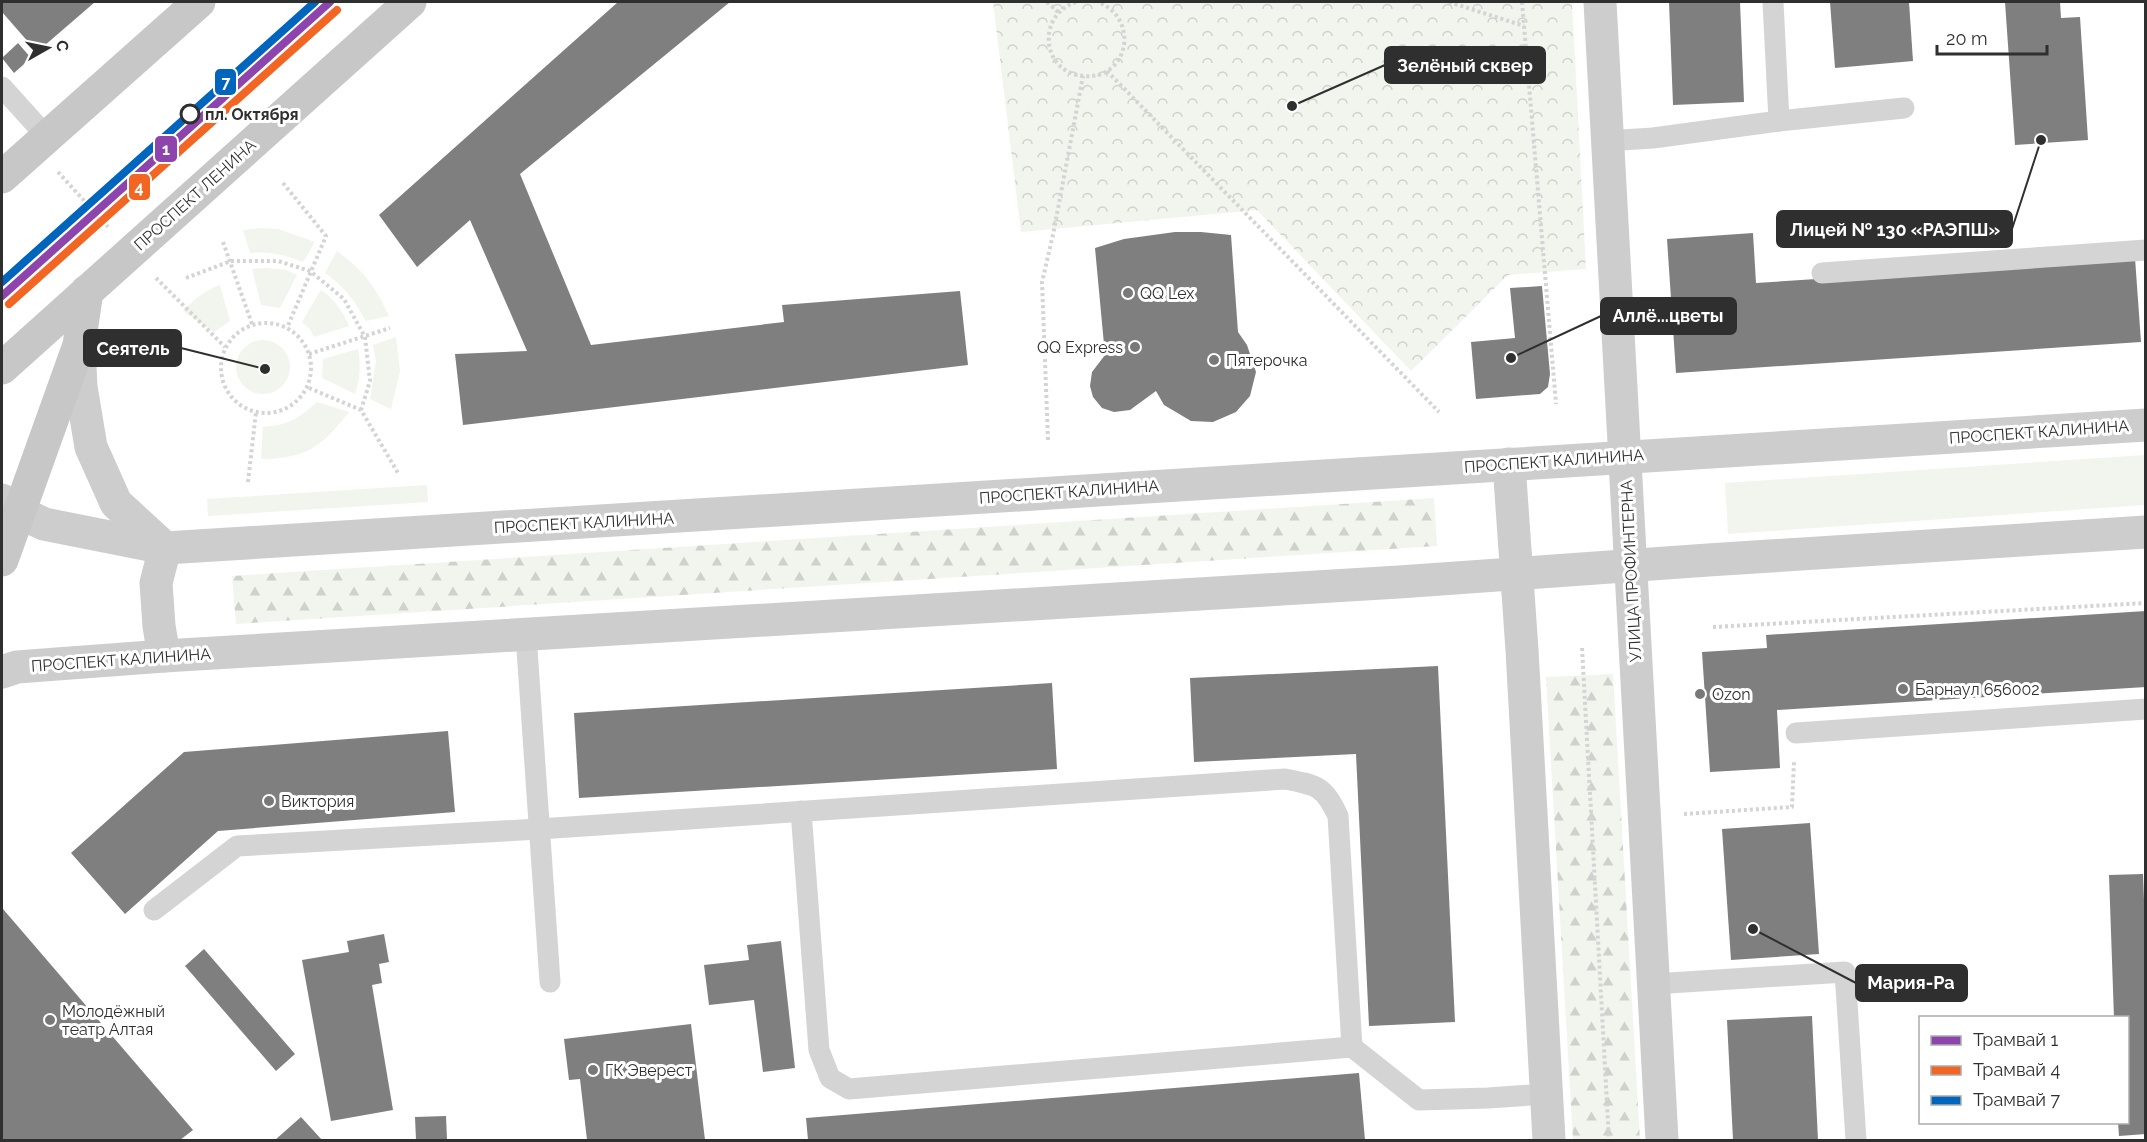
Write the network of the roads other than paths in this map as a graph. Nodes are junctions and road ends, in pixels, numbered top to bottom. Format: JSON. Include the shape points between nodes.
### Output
{"nodes":[{"id":1,"x":200,"y":2,"type":"edge"},
{"id":2,"x":411,"y":2,"type":"edge"},
{"id":3,"x":1600,"y":2,"type":"edge"},
{"id":4,"x":1773,"y":2,"type":"edge"},
{"id":5,"x":2,"y":87,"type":"edge"},
{"id":6,"x":1904,"y":108,"type":"dead end"},
{"id":7,"x":1779,"y":121,"type":"junction"},
{"id":8,"x":1606,"y":141,"type":"junction"},
{"id":9,"x":41,"y":142,"type":"junction"},
{"id":10,"x":2,"y":177,"type":"edge"},
{"id":11,"x":2145,"y":250,"type":"edge"},
{"id":12,"x":1822,"y":273,"type":"dead end"},
{"id":13,"x":87,"y":291,"type":"junction"},
{"id":14,"x":79,"y":345,"type":"junction"},
{"id":15,"x":2,"y":368,"type":"edge"},
{"id":16,"x":2145,"y":425,"type":"edge"},
{"id":17,"x":1624,"y":456,"type":"junction"},
{"id":18,"x":1509,"y":464,"type":"junction"},
{"id":19,"x":10,"y":506,"type":"edge"},
{"id":20,"x":2145,"y":532,"type":"edge"},
{"id":21,"x":165,"y":548,"type":"junction"},
{"id":22,"x":2,"y":560,"type":"edge"},
{"id":23,"x":1631,"y":566,"type":"junction"},
{"id":24,"x":1515,"y":573,"type":"junction"},
{"id":25,"x":526,"y":635,"type":"junction"},
{"id":26,"x":164,"y":656,"type":"junction"},
{"id":27,"x":2,"y":672,"type":"edge"},
{"id":28,"x":2145,"y":708,"type":"edge"},
{"id":29,"x":1796,"y":733,"type":"road end"},
{"id":30,"x":801,"y":811,"type":"junction"},
{"id":31,"x":539,"y":829,"type":"junction"},
{"id":32,"x":154,"y":910,"type":"dead end"},
{"id":33,"x":550,"y":982,"type":"dead end"},
{"id":34,"x":1653,"y":984,"type":"junction"},
{"id":35,"x":1352,"y":1047,"type":"junction"},
{"id":36,"x":1546,"y":1094,"type":"junction"},
{"id":37,"x":1549,"y":1140,"type":"edge"},
{"id":38,"x":1662,"y":1140,"type":"edge"},
{"id":39,"x":1856,"y":1140,"type":"edge"}],
"edges":[{"from":1,"to":9,"type":"main road"},
{"from":2,"to":13,"type":"main road","name":"ПРОСПЕКТ ЛЕНИНА"},
{"from":3,"to":8,"type":"main road","name":"УЛИЦА ПРОФИНТЕРНА"},
{"from":4,"to":7,"type":"lane"},
{"from":5,"to":9,"type":"lane"},
{"from":6,"to":7,"type":"lane"},
{"from":7,"to":8,"type":"lane"},
{"from":8,"to":17,"type":"main road","name":"УЛИЦА ПРОФИНТЕРНА"},
{"from":9,"to":10,"type":"main road"},
{"from":11,"to":12,"type":"lane"},
{"from":13,"to":14,"type":"main road"},
{"from":13,"to":15,"type":"main road","name":"ПРОСПЕКТ ЛЕНИНА"},
{"from":14,"to":19,"type":"main road"},
{"from":14,"to":21,"type":"main road","via":[[91,447],[116,503]]},
{"from":16,"to":17,"type":"main road","name":"ПРОСПЕКТ КАЛИНИНА"},
{"from":17,"to":18,"type":"main road","name":"ПРОСПЕКТ КАЛИНИНА"},
{"from":17,"to":23,"type":"main road","name":"УЛИЦА ПРОФИНТЕРНА"},
{"from":18,"to":21,"type":"main road","name":"ПРОСПЕКТ КАЛИНИНА"},
{"from":18,"to":24,"type":"main road"},
{"from":19,"to":21,"type":"main road","name":"ПРОСПЕКТ КАЛИНИНА","via":[[44,524]]},
{"from":19,"to":22,"type":"main road"},
{"from":20,"to":23,"type":"main road","name":"ПРОСПЕКТ КАЛИНИНА"},
{"from":21,"to":26,"type":"main road","via":[[156,583]]},
{"from":23,"to":24,"type":"main road","name":"ПРОСПЕКТ КАЛИНИНА"},
{"from":23,"to":34,"type":"main road","name":"УЛИЦА ПРОФИНТЕРНА"},
{"from":24,"to":25,"type":"main road","name":"ПРОСПЕКТ КАЛИНИНА"},
{"from":24,"to":36,"type":"main road"},
{"from":25,"to":26,"type":"main road","name":"ПРОСПЕКТ КАЛИНИНА"},
{"from":25,"to":31,"type":"lane"},
{"from":26,"to":27,"type":"main road","name":"ПРОСПЕКТ КАЛИНИНА","via":[[17,667]]},
{"from":28,"to":29,"type":"lane"},
{"from":30,"to":31,"type":"lane"},
{"from":30,"to":35,"type":"lane","via":[[1285,779],[1312,784],[1328,796],[1338,816]]},
{"from":30,"to":35,"type":"lane","via":[[819,1050],[830,1078],[849,1089]]},
{"from":31,"to":32,"type":"lane","via":[[237,846]]},
{"from":31,"to":33,"type":"lane"},
{"from":34,"to":38,"type":"main road","name":"УЛИЦА ПРОФИНТЕРНА"},
{"from":34,"to":39,"type":"lane","via":[[1845,972]]},
{"from":35,"to":36,"type":"lane","via":[[1419,1100]]},
{"from":36,"to":37,"type":"main road"}]}
